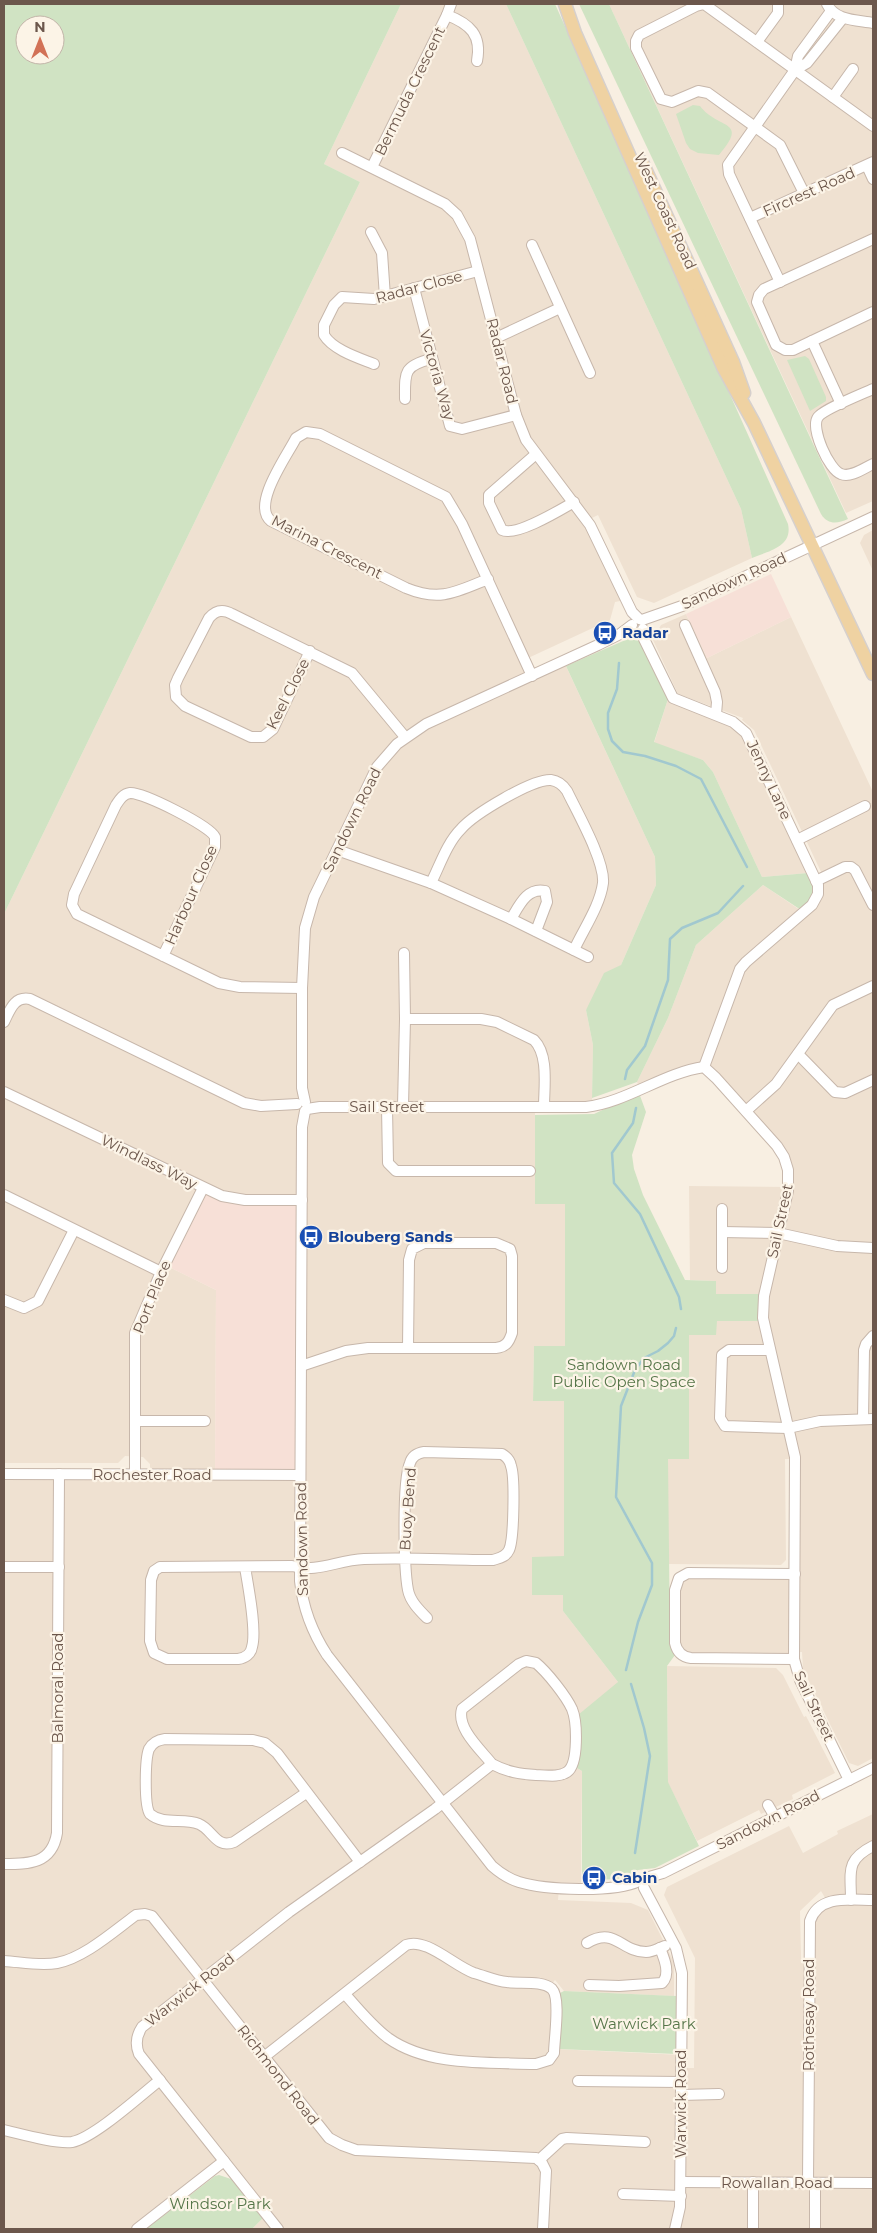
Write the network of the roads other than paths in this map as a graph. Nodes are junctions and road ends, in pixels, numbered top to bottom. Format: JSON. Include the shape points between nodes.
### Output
{"nodes":[{"id":1,"x":452,"y":4,"type":"edge"},
{"id":2,"x":565,"y":4,"type":"edge"},
{"id":3,"x":704,"y":4,"type":"edge"},
{"id":4,"x":778,"y":4,"type":"edge"},
{"id":5,"x":829,"y":7,"type":"edge"},
{"id":6,"x":447,"y":15,"type":"junction"},
{"id":7,"x":843,"y":18,"type":"junction"},
{"id":8,"x":873,"y":23,"type":"edge"},
{"id":9,"x":757,"y":42,"type":"junction"},
{"id":10,"x":477,"y":61,"type":"dead end"},
{"id":11,"x":853,"y":69,"type":"dead end"},
{"id":12,"x":795,"y":70,"type":"junction"},
{"id":13,"x":832,"y":97,"type":"junction"},
{"id":14,"x":873,"y":126,"type":"edge"},
{"id":15,"x":754,"y":127,"type":"junction"},
{"id":16,"x":342,"y":153,"type":"dead end"},
{"id":17,"x":870,"y":164,"type":"edge"},
{"id":18,"x":372,"y":167,"type":"junction"},
{"id":19,"x":873,"y":179,"type":"edge"},
{"id":20,"x":804,"y":194,"type":"junction"},
{"id":21,"x":750,"y":218,"type":"junction"},
{"id":22,"x":371,"y":232,"type":"dead end"},
{"id":23,"x":873,"y":239,"type":"edge"},
{"id":24,"x":532,"y":245,"type":"dead end"},
{"id":25,"x":478,"y":271,"type":"junction"},
{"id":26,"x":780,"y":282,"type":"junction"},
{"id":27,"x":414,"y":288,"type":"junction"},
{"id":28,"x":385,"y":297,"type":"junction"},
{"id":29,"x":560,"y":308,"type":"junction"},
{"id":30,"x":873,"y":312,"type":"edge"},
{"id":31,"x":496,"y":338,"type":"junction"},
{"id":32,"x":812,"y":341,"type":"junction"},
{"id":33,"x":431,"y":359,"type":"junction"},
{"id":34,"x":374,"y":364,"type":"dead end"},
{"id":35,"x":590,"y":373,"type":"dead end"},
{"id":36,"x":873,"y":389,"type":"edge"},
{"id":37,"x":405,"y":399,"type":"dead end"},
{"id":38,"x":841,"y":404,"type":"junction"},
{"id":39,"x":516,"y":415,"type":"junction"},
{"id":40,"x":536,"y":454,"type":"junction"},
{"id":41,"x":873,"y":464,"type":"edge"},
{"id":42,"x":574,"y":502,"type":"junction"},
{"id":43,"x":873,"y":517,"type":"edge"},
{"id":44,"x":813,"y":546,"type":"junction"},
{"id":45,"x":488,"y":579,"type":"junction"},
{"id":46,"x":638,"y":625,"type":"junction"},
{"id":47,"x":685,"y":625,"type":"dead end"},
{"id":48,"x":310,"y":651,"type":"junction"},
{"id":49,"x":873,"y":674,"type":"edge"},
{"id":50,"x":532,"y":676,"type":"junction"},
{"id":51,"x":716,"y":714,"type":"junction"},
{"id":52,"x":405,"y":737,"type":"junction"},
{"id":53,"x":865,"y":806,"type":"dead end"},
{"id":54,"x":797,"y":840,"type":"junction"},
{"id":55,"x":338,"y":850,"type":"junction"},
{"id":56,"x":816,"y":881,"type":"junction"},
{"id":57,"x":431,"y":883,"type":"junction"},
{"id":58,"x":873,"y":904,"type":"edge"},
{"id":59,"x":512,"y":919,"type":"junction"},
{"id":60,"x":536,"y":931,"type":"junction"},
{"id":61,"x":574,"y":950,"type":"junction"},
{"id":62,"x":404,"y":953,"type":"dead end"},
{"id":63,"x":163,"y":956,"type":"junction"},
{"id":64,"x":588,"y":957,"type":"dead end"},
{"id":65,"x":873,"y":986,"type":"edge"},
{"id":66,"x":302,"y":988,"type":"junction"},
{"id":67,"x":404,"y":1020,"type":"junction"},
{"id":68,"x":4,"y":1022,"type":"edge"},
{"id":69,"x":798,"y":1054,"type":"junction"},
{"id":70,"x":704,"y":1068,"type":"junction"},
{"id":71,"x":873,"y":1080,"type":"edge"},
{"id":72,"x":4,"y":1092,"type":"edge"},
{"id":73,"x":387,"y":1106,"type":"junction"},
{"id":74,"x":403,"y":1106,"type":"junction"},
{"id":75,"x":302,"y":1107,"type":"junction"},
{"id":76,"x":544,"y":1107,"type":"junction"},
{"id":77,"x":746,"y":1111,"type":"junction"},
{"id":78,"x":530,"y":1171,"type":"dead end"},
{"id":79,"x":203,"y":1188,"type":"junction"},
{"id":80,"x":4,"y":1195,"type":"edge"},
{"id":81,"x":302,"y":1200,"type":"junction"},
{"id":82,"x":722,"y":1209,"type":"dead end"},
{"id":83,"x":74,"y":1230,"type":"junction"},
{"id":84,"x":722,"y":1232,"type":"junction"},
{"id":85,"x":778,"y":1233,"type":"junction"},
{"id":86,"x":873,"y":1248,"type":"edge"},
{"id":87,"x":722,"y":1268,"type":"dead end"},
{"id":88,"x":161,"y":1272,"type":"junction"},
{"id":89,"x":4,"y":1300,"type":"edge"},
{"id":90,"x":873,"y":1336,"type":"edge"},
{"id":91,"x":408,"y":1348,"type":"junction"},
{"id":92,"x":770,"y":1350,"type":"junction"},
{"id":93,"x":301,"y":1366,"type":"junction"},
{"id":94,"x":868,"y":1419,"type":"edge"},
{"id":95,"x":205,"y":1421,"type":"dead end"},
{"id":96,"x":135,"y":1422,"type":"junction"},
{"id":97,"x":788,"y":1428,"type":"junction"},
{"id":98,"x":4,"y":1474,"type":"edge"},
{"id":99,"x":59,"y":1474,"type":"junction"},
{"id":100,"x":135,"y":1474,"type":"junction"},
{"id":101,"x":300,"y":1475,"type":"junction"},
{"id":102,"x":404,"y":1560,"type":"junction"},
{"id":103,"x":4,"y":1567,"type":"edge"},
{"id":104,"x":59,"y":1567,"type":"junction"},
{"id":105,"x":245,"y":1567,"type":"junction"},
{"id":106,"x":300,"y":1568,"type":"junction"},
{"id":107,"x":794,"y":1574,"type":"junction"},
{"id":108,"x":427,"y":1618,"type":"dead end"},
{"id":109,"x":794,"y":1659,"type":"junction"},
{"id":110,"x":492,"y":1764,"type":"junction"},
{"id":111,"x":873,"y":1768,"type":"edge"},
{"id":112,"x":849,"y":1780,"type":"junction"},
{"id":113,"x":306,"y":1793,"type":"junction"},
{"id":114,"x":442,"y":1804,"type":"junction"},
{"id":115,"x":768,"y":1805,"type":"dead end"},
{"id":116,"x":774,"y":1817,"type":"junction"},
{"id":117,"x":873,"y":1846,"type":"edge"},
{"id":118,"x":360,"y":1862,"type":"junction"},
{"id":119,"x":4,"y":1864,"type":"edge"},
{"id":120,"x":644,"y":1885,"type":"junction"},
{"id":121,"x":851,"y":1900,"type":"junction"},
{"id":122,"x":873,"y":1900,"type":"edge"},
{"id":123,"x":673,"y":1942,"type":"junction"},
{"id":124,"x":587,"y":1943,"type":"dead end"},
{"id":125,"x":660,"y":1948,"type":"junction"},
{"id":126,"x":4,"y":1960,"type":"edge"},
{"id":127,"x":203,"y":1980,"type":"junction"},
{"id":128,"x":590,"y":1985,"type":"dead end"},
{"id":129,"x":345,"y":1994,"type":"junction"},
{"id":130,"x":264,"y":2057,"type":"junction"},
{"id":131,"x":160,"y":2080,"type":"junction"},
{"id":132,"x":578,"y":2081,"type":"dead end"},
{"id":133,"x":681,"y":2082,"type":"junction"},
{"id":134,"x":681,"y":2094,"type":"junction"},
{"id":135,"x":719,"y":2094,"type":"dead end"},
{"id":136,"x":4,"y":2130,"type":"edge"},
{"id":137,"x":645,"y":2142,"type":"dead end"},
{"id":138,"x":539,"y":2160,"type":"junction"},
{"id":139,"x":224,"y":2161,"type":"junction"},
{"id":140,"x":681,"y":2182,"type":"junction"},
{"id":141,"x":754,"y":2182,"type":"junction"},
{"id":142,"x":812,"y":2182,"type":"junction"},
{"id":143,"x":873,"y":2183,"type":"edge"},
{"id":144,"x":623,"y":2194,"type":"dead end"},
{"id":145,"x":681,"y":2196,"type":"junction"},
{"id":146,"x":137,"y":2229,"type":"edge"},
{"id":147,"x":278,"y":2229,"type":"edge"},
{"id":148,"x":543,"y":2229,"type":"edge"},
{"id":149,"x":675,"y":2229,"type":"edge"},
{"id":150,"x":753,"y":2229,"type":"edge"},
{"id":151,"x":815,"y":2229,"type":"edge"}],
"edges":[{"from":1,"to":6,"type":"street","name":"Bermuda Crescent"},
{"from":2,"to":44,"type":"main road","name":"West Coast Road","via":[[722,367],[754,423]]},
{"from":3,"to":9,"type":"street"},
{"from":3,"to":15,"type":"street","via":[[644,31],[637,38],[636,48],[663,100],[674,102],[695,92],[705,92]]},
{"from":4,"to":9,"type":"street","via":[[778,13]]},
{"from":5,"to":7,"type":"street"},
{"from":5,"to":12,"type":"street","via":[[798,56]]},
{"from":6,"to":10,"type":"street","name":"Bermuda Crescent","via":[[469,26],[478,46]]},
{"from":6,"to":18,"type":"street","name":"Bermuda Crescent"},
{"from":7,"to":8,"type":"street"},
{"from":7,"to":12,"type":"street","via":[[807,63]]},
{"from":9,"to":12,"type":"street"},
{"from":11,"to":13,"type":"street"},
{"from":12,"to":13,"type":"street"},
{"from":12,"to":15,"type":"street"},
{"from":13,"to":14,"type":"street"},
{"from":15,"to":20,"type":"street","via":[[782,147]]},
{"from":15,"to":21,"type":"street","via":[[728,168]]},
{"from":16,"to":18,"type":"street","name":"Radar Road"},
{"from":17,"to":19,"type":"street"},
{"from":17,"to":20,"type":"street","name":"Fircrest Road"},
{"from":18,"to":25,"type":"street","name":"Radar Road","via":[[452,210],[467,230]]},
{"from":20,"to":21,"type":"street","name":"Fircrest Road"},
{"from":21,"to":26,"type":"street"},
{"from":22,"to":28,"type":"street","via":[[382,253]]},
{"from":23,"to":26,"type":"street"},
{"from":24,"to":29,"type":"street"},
{"from":25,"to":27,"type":"street","name":"Radar Close"},
{"from":25,"to":31,"type":"street","name":"Radar Road"},
{"from":26,"to":32,"type":"street","via":[[761,292],[757,299],[757,306],[776,345],[787,351]]},
{"from":27,"to":28,"type":"street","name":"Radar Close"},
{"from":27,"to":33,"type":"street","name":"Victoria Way"},
{"from":28,"to":34,"type":"street","name":"Radar Close","via":[[369,300],[340,298],[323,330],[328,341]]},
{"from":29,"to":31,"type":"street"},
{"from":29,"to":35,"type":"street"},
{"from":30,"to":32,"type":"street"},
{"from":31,"to":39,"type":"street","name":"Radar Road"},
{"from":32,"to":38,"type":"street"},
{"from":33,"to":37,"type":"street","via":[[408,368]]},
{"from":33,"to":39,"type":"street","name":"Victoria Way","via":[[448,424],[453,428],[470,428]]},
{"from":36,"to":38,"type":"street"},
{"from":38,"to":41,"type":"street","via":[[821,414],[814,426],[831,466],[839,474],[846,475]]},
{"from":39,"to":40,"type":"street","name":"Radar Road","via":[[526,440]]},
{"from":40,"to":42,"type":"street","name":"Radar Road"},
{"from":40,"to":42,"type":"street","via":[[489,495],[489,503],[502,530],[511,532]]},
{"from":42,"to":46,"type":"street","name":"Radar Road","via":[[590,526]]},
{"from":43,"to":44,"type":"street","name":"Sandown Road"},
{"from":44,"to":46,"type":"street","name":"Sandown Road"},
{"from":44,"to":49,"type":"main road","name":"West Coast Road"},
{"from":45,"to":45,"type":"street","name":"Marina Crescent","via":[[446,497],[320,434],[309,431],[299,435],[266,496],[264,511],[271,521],[406,588],[425,594],[448,595]]},
{"from":45,"to":50,"type":"street","name":"Marina Crescent"},
{"from":46,"to":50,"type":"street","name":"Sandown Road"},
{"from":46,"to":51,"type":"street","name":"Jenny Lane","via":[[673,698]]},
{"from":47,"to":51,"type":"street","via":[[715,692]]},
{"from":48,"to":48,"type":"street","name":"Keel Close","via":[[228,612],[219,611],[209,618],[178,678],[176,697],[185,706],[251,737],[263,737],[273,729]]},
{"from":48,"to":52,"type":"street","name":"Keel Close","via":[[352,674]]},
{"from":50,"to":52,"type":"street","name":"Sandown Road","via":[[426,724]]},
{"from":51,"to":54,"type":"street","name":"Jenny Lane","via":[[738,725],[750,738]]},
{"from":52,"to":55,"type":"street","name":"Sandown Road","via":[[377,767]]},
{"from":53,"to":54,"type":"street"},
{"from":54,"to":56,"type":"street","name":"Jenny Lane"},
{"from":55,"to":57,"type":"street"},
{"from":55,"to":66,"type":"street","name":"Sandown Road","via":[[308,916],[303,941]]},
{"from":56,"to":58,"type":"street","via":[[851,867]]},
{"from":56,"to":70,"type":"street","via":[[818,894],[812,905],[740,969]]},
{"from":57,"to":59,"type":"street"},
{"from":57,"to":61,"type":"street","via":[[452,840],[477,814],[540,783],[552,780],[559,783],[567,791],[603,874],[598,899]]},
{"from":59,"to":60,"type":"street"},
{"from":59,"to":60,"type":"street","via":[[526,896],[536,890],[544,891],[547,902]]},
{"from":60,"to":61,"type":"street"},
{"from":61,"to":64,"type":"street"},
{"from":62,"to":67,"type":"street"},
{"from":63,"to":63,"type":"street","name":"Harbour Close","via":[[77,914],[73,908],[74,894],[116,805],[128,794],[142,795],[206,827],[215,837],[215,847]]},
{"from":63,"to":66,"type":"street","name":"Harbour Close","via":[[228,986]]},
{"from":65,"to":69,"type":"street","via":[[833,1005]]},
{"from":66,"to":75,"type":"street","name":"Sandown Road"},
{"from":67,"to":74,"type":"street"},
{"from":67,"to":76,"type":"street","via":[[481,1019],[496,1022],[534,1040],[543,1057]]},
{"from":68,"to":75,"type":"street","via":[[18,1000],[30,999],[244,1103]]},
{"from":69,"to":71,"type":"street","via":[[835,1092],[845,1093]]},
{"from":69,"to":77,"type":"street","via":[[776,1084]]},
{"from":70,"to":76,"type":"street","name":"Sail Street","via":[[679,1073],[592,1106]]},
{"from":70,"to":77,"type":"street","name":"Sail Street"},
{"from":72,"to":79,"type":"street","name":"Windlass Way"},
{"from":73,"to":74,"type":"street","name":"Sail Street"},
{"from":73,"to":75,"type":"street","name":"Sail Street"},
{"from":73,"to":78,"type":"street","via":[[388,1163],[396,1171]]},
{"from":74,"to":76,"type":"street","name":"Sail Street"},
{"from":75,"to":81,"type":"street","name":"Sandown Road"},
{"from":77,"to":85,"type":"street","name":"Sail Street","via":[[777,1146],[787,1163],[789,1184]]},
{"from":79,"to":81,"type":"street","name":"Windlass Way","via":[[234,1199]]},
{"from":79,"to":88,"type":"street","name":"Port Place"},
{"from":80,"to":83,"type":"street"},
{"from":81,"to":93,"type":"street","name":"Sandown Road"},
{"from":82,"to":84,"type":"street"},
{"from":83,"to":88,"type":"street"},
{"from":83,"to":89,"type":"street","via":[[38,1301],[24,1308]]},
{"from":84,"to":85,"type":"street"},
{"from":84,"to":87,"type":"street"},
{"from":85,"to":86,"type":"street","via":[[837,1246]]},
{"from":85,"to":92,"type":"street","name":"Sail Street","via":[[763,1309]]},
{"from":88,"to":96,"type":"street","name":"Port Place","via":[[135,1333]]},
{"from":90,"to":94,"type":"street","via":[[864,1350]]},
{"from":91,"to":91,"type":"street","via":[[496,1348],[506,1345],[512,1333],[510,1249],[496,1243],[431,1242],[412,1249],[408,1260]]},
{"from":91,"to":93,"type":"street","via":[[346,1351]]},
{"from":92,"to":97,"type":"street","name":"Sail Street"},
{"from":92,"to":97,"type":"street","via":[[729,1350],[722,1355],[721,1420],[728,1427]]},
{"from":93,"to":101,"type":"street","name":"Sandown Road"},
{"from":94,"to":97,"type":"street","via":[[820,1421]]},
{"from":95,"to":96,"type":"street"},
{"from":96,"to":100,"type":"street","name":"Port Place"},
{"from":97,"to":107,"type":"street","name":"Sail Street","via":[[795,1463]]},
{"from":98,"to":99,"type":"street","name":"Rochester Road"},
{"from":99,"to":100,"type":"street","name":"Rochester Road"},
{"from":99,"to":104,"type":"street","name":"Balmoral Road"},
{"from":100,"to":101,"type":"street","name":"Rochester Road"},
{"from":101,"to":106,"type":"street","name":"Sandown Road"},
{"from":102,"to":102,"type":"street","name":"Buoy Bend","via":[[493,1560],[507,1553],[512,1539],[509,1459],[497,1453],[424,1452],[415,1456],[407,1479]]},
{"from":102,"to":106,"type":"street","name":"Buoy Bend","via":[[364,1559],[308,1570]]},
{"from":102,"to":108,"type":"street","name":"Buoy Bend","via":[[410,1596]]},
{"from":103,"to":104,"type":"street"},
{"from":104,"to":119,"type":"street","name":"Balmoral Road","via":[[56,1839],[51,1850],[38,1860],[27,1864]]},
{"from":105,"to":105,"type":"street","via":[[165,1566],[154,1572],[151,1580],[150,1641],[154,1653],[167,1659],[238,1659],[248,1654],[253,1646],[253,1633]]},
{"from":105,"to":106,"type":"street","name":"Buoy Bend"},
{"from":106,"to":114,"type":"street","name":"Sandown Road","via":[[304,1603],[310,1625],[321,1646]]},
{"from":107,"to":109,"type":"street","name":"Sail Street"},
{"from":107,"to":109,"type":"street","via":[[688,1573],[679,1578],[675,1590],[675,1642],[683,1656],[691,1658]]},
{"from":109,"to":112,"type":"street","name":"Sail Street","via":[[800,1680]]},
{"from":110,"to":110,"type":"street","via":[[463,1727],[462,1709],[519,1664],[526,1661],[536,1663],[569,1703],[573,1713],[575,1754],[572,1767],[564,1774],[554,1776],[514,1773]]},
{"from":110,"to":114,"type":"street","name":"Warwick Road"},
{"from":111,"to":112,"type":"street","name":"Sandown Road"},
{"from":112,"to":116,"type":"street","name":"Sandown Road"},
{"from":113,"to":113,"type":"street","via":[[277,1753],[259,1741],[161,1739],[149,1750],[148,1812],[159,1819],[198,1823],[223,1843],[234,1842]]},
{"from":113,"to":118,"type":"street"},
{"from":114,"to":118,"type":"street","name":"Warwick Road"},
{"from":114,"to":120,"type":"street","name":"Sandown Road","via":[[485,1860],[516,1881],[536,1886],[594,1888]]},
{"from":115,"to":116,"type":"street"},
{"from":116,"to":120,"type":"street","name":"Sandown Road"},
{"from":117,"to":121,"type":"street","via":[[853,1860]]},
{"from":118,"to":127,"type":"street","name":"Warwick Road","via":[[289,1912]]},
{"from":120,"to":123,"type":"street","name":"Warwick Road"},
{"from":121,"to":122,"type":"street","name":"Rothesay Road"},
{"from":121,"to":142,"type":"street","name":"Rothesay Road","via":[[822,1904],[810,1920]]},
{"from":123,"to":125,"type":"street"},
{"from":123,"to":133,"type":"street","name":"Warwick Road","via":[[682,1973]]},
{"from":124,"to":125,"type":"street","via":[[608,1937],[642,1951]]},
{"from":125,"to":128,"type":"street","via":[[666,1974],[662,1982]]},
{"from":126,"to":127,"type":"street","name":"Richmond Road","via":[[42,1964],[65,1961],[136,1915],[145,1914],[155,1918]]},
{"from":127,"to":130,"type":"street","name":"Richmond Road"},
{"from":127,"to":131,"type":"street","name":"Warwick Road","via":[[142,2027],[137,2036],[137,2050]]},
{"from":129,"to":129,"type":"street","via":[[406,1945],[421,1944],[466,1970],[506,1982],[543,1985],[552,1989],[556,1999],[554,2053],[548,2060],[536,2064],[434,2057],[408,2049],[386,2036]]},
{"from":129,"to":130,"type":"street"},
{"from":130,"to":138,"type":"street","name":"Richmond Road","via":[[324,2132],[342,2146]]},
{"from":131,"to":136,"type":"street","via":[[78,2140],[65,2142]]},
{"from":131,"to":139,"type":"street","name":"Warwick Road"},
{"from":132,"to":133,"type":"street"},
{"from":133,"to":134,"type":"street","name":"Warwick Road"},
{"from":134,"to":135,"type":"street"},
{"from":134,"to":140,"type":"street","name":"Warwick Road"},
{"from":137,"to":138,"type":"street","via":[[567,2138]]},
{"from":138,"to":148,"type":"street","via":[[546,2171]]},
{"from":139,"to":146,"type":"street"},
{"from":139,"to":147,"type":"street","name":"Warwick Road"},
{"from":140,"to":141,"type":"street","name":"Rowallan Road"},
{"from":140,"to":145,"type":"street","name":"Warwick Road"},
{"from":141,"to":142,"type":"street","name":"Rowallan Road"},
{"from":141,"to":150,"type":"street"},
{"from":142,"to":143,"type":"street","name":"Rowallan Road"},
{"from":142,"to":151,"type":"street","name":"Rothesay Road"},
{"from":144,"to":145,"type":"street"},
{"from":145,"to":149,"type":"street","name":"Warwick Road","via":[[680,2216]]}]}
